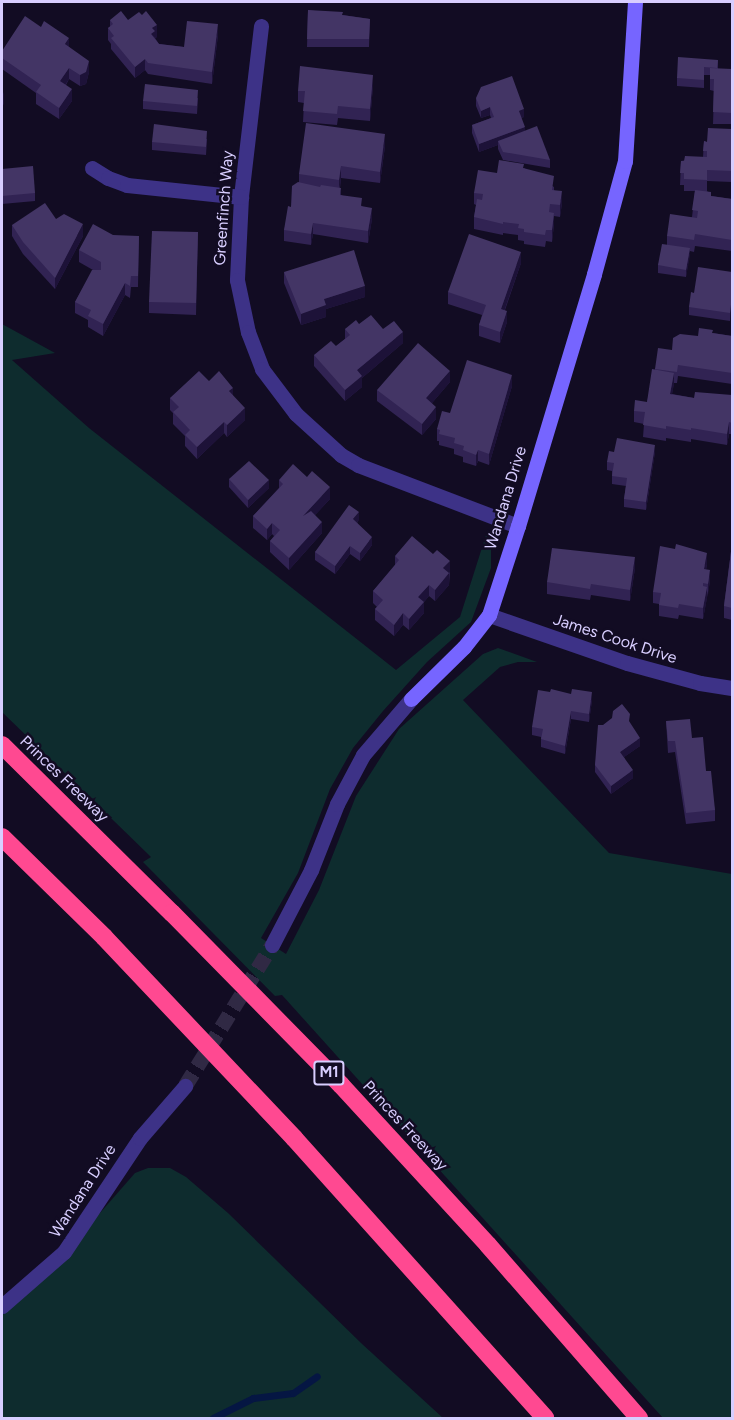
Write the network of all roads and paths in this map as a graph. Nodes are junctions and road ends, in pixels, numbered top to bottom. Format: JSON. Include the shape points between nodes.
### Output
{"nodes":[{"id":1,"x":635,"y":2,"type":"edge"},
{"id":2,"x":261,"y":26,"type":"dead end"},
{"id":3,"x":93,"y":168,"type":"dead end"},
{"id":4,"x":241,"y":197,"type":"junction"},
{"id":5,"x":518,"y":526,"type":"junction"},
{"id":6,"x":489,"y":615,"type":"junction"},
{"id":7,"x":732,"y":688,"type":"edge"},
{"id":8,"x":2,"y":745,"type":"edge"},
{"id":9,"x":2,"y":837,"type":"edge"},
{"id":10,"x":272,"y":945,"type":"tunnel mouth"},
{"id":11,"x":185,"y":1086,"type":"tunnel mouth"},
{"id":12,"x":2,"y":1306,"type":"edge"},
{"id":13,"x":545,"y":1419,"type":"edge"},
{"id":14,"x":639,"y":1419,"type":"edge"}],
"edges":[{"from":1,"to":5,"type":"street","name":"Wandana Drive","via":[[625,161]]},
{"from":2,"to":4,"type":"street","name":"Greenfinch Way"},
{"from":3,"to":4,"type":"street","via":[[127,185]]},
{"from":4,"to":5,"type":"street","name":"Greenfinch Way","via":[[237,280],[242,312],[255,355],[288,405],[327,444],[358,465]]},
{"from":5,"to":6,"type":"street","name":"Wandana Drive"},
{"from":6,"to":7,"type":"street","name":"James Cook Drive","via":[[627,663]]},
{"from":6,"to":10,"type":"street","name":"Wandana Drive","via":[[363,755]]},
{"from":8,"to":14,"type":"highway","name":"Princes Freeway","number":"M1","via":[[341,1085],[488,1245]]},
{"from":9,"to":13,"type":"highway","via":[[105,937],[294,1138]]},
{"from":11,"to":12,"type":"street","name":"Wandana Drive","via":[[140,1138],[64,1252]]}]}
